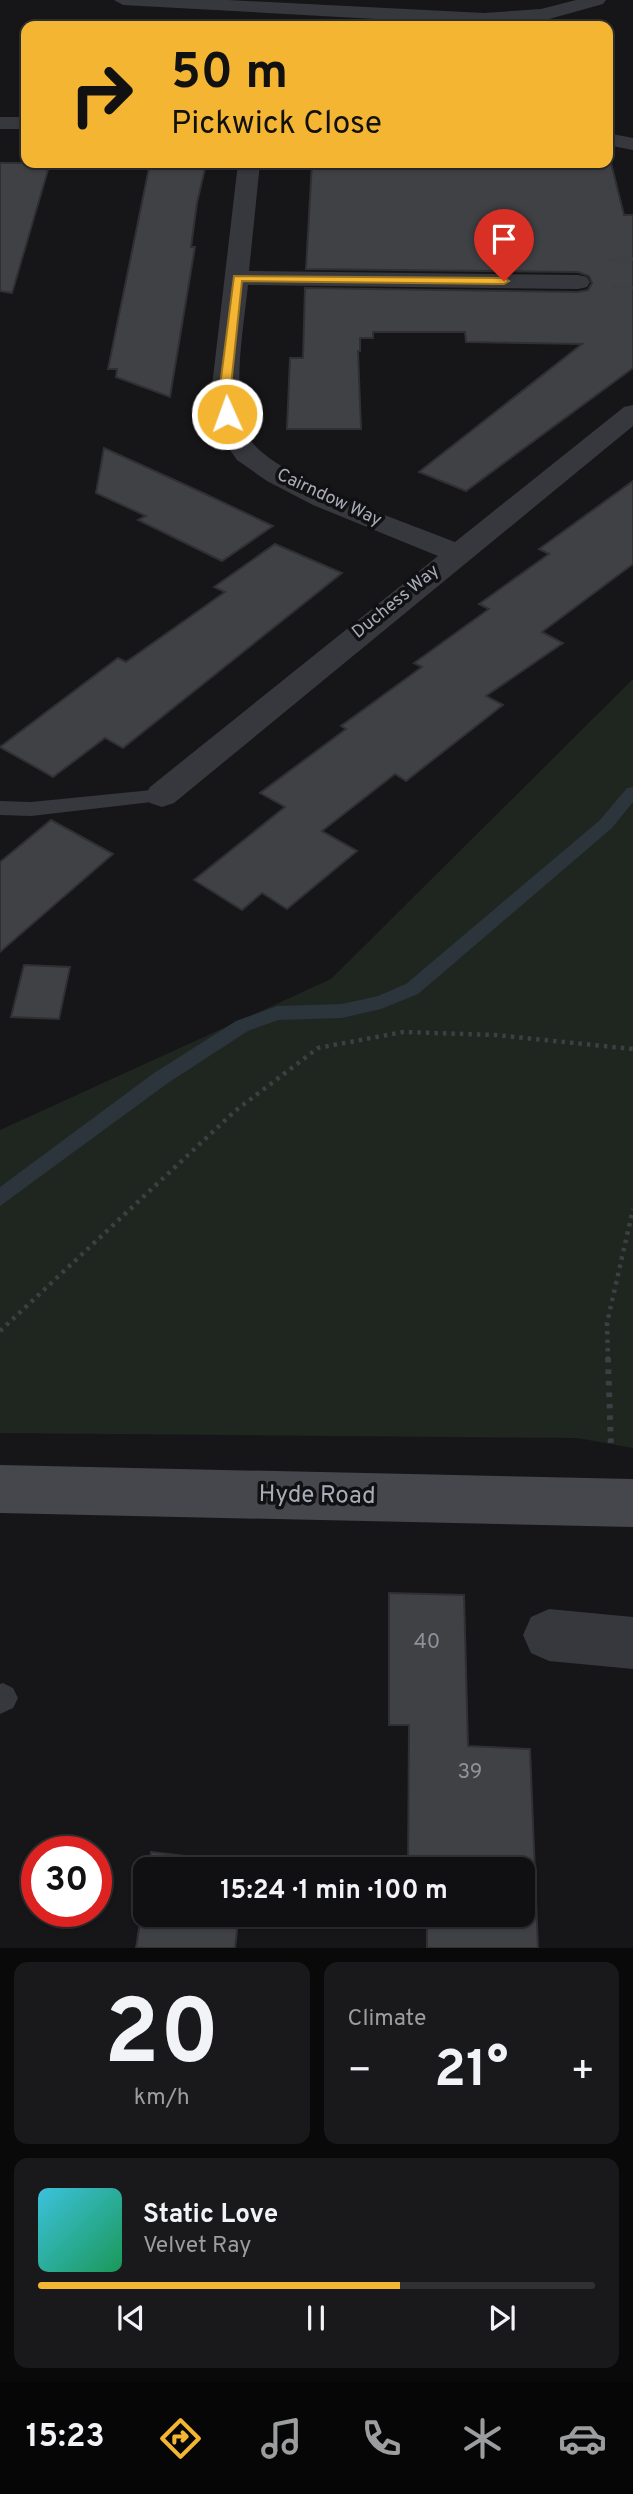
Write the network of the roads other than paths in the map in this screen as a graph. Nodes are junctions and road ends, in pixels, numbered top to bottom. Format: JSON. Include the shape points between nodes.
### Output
{"nodes":[{"id":1,"x":123,"y":0,"type":"edge"},
{"id":2,"x":597,"y":0,"type":"edge"},
{"id":3,"x":187,"y":5,"type":"junction"},
{"id":4,"x":401,"y":8,"type":"edge"},
{"id":5,"x":178,"y":21,"type":"edge"},
{"id":6,"x":0,"y":123,"type":"edge"},
{"id":7,"x":21,"y":123,"type":"edge"},
{"id":8,"x":613,"y":140,"type":"edge"},
{"id":9,"x":633,"y":144,"type":"edge"},
{"id":10,"x":248,"y":168,"type":"edge"},
{"id":11,"x":237,"y":278,"type":"junction"},
{"id":12,"x":578,"y":282,"type":"dead end"},
{"id":13,"x":633,"y":412,"type":"edge"},
{"id":14,"x":456,"y":553,"type":"junction"},
{"id":15,"x":162,"y":795,"type":"joint"},
{"id":16,"x":0,"y":807,"type":"edge"},
{"id":17,"x":0,"y":1489,"type":"edge"},
{"id":18,"x":621,"y":1503,"type":"edge"},
{"id":19,"x":549,"y":1635,"type":"dead end"},
{"id":20,"x":633,"y":1643,"type":"edge"}],
"edges":[{"from":1,"to":3,"type":"street"},
{"from":2,"to":4,"type":"street","via":[[525,18]]},
{"from":3,"to":4,"type":"street"},
{"from":3,"to":5,"type":"street"},
{"from":6,"to":7,"type":"street"},
{"from":8,"to":9,"type":"street"},
{"from":10,"to":11,"type":"street","name":"Cairndow Way"},
{"from":11,"to":12,"type":"street"},
{"from":11,"to":14,"type":"street","name":"Cairndow Way","via":[[225,386],[229,423],[242,448],[259,464],[312,493]]},
{"from":13,"to":14,"type":"street","name":"Duchess Way"},
{"from":14,"to":15,"type":"street","name":"Duchess Way"},
{"from":15,"to":16,"type":"lane","via":[[31,809]]},
{"from":17,"to":18,"type":"main road","name":"Hyde Road"},
{"from":19,"to":20,"type":"street"}]}
